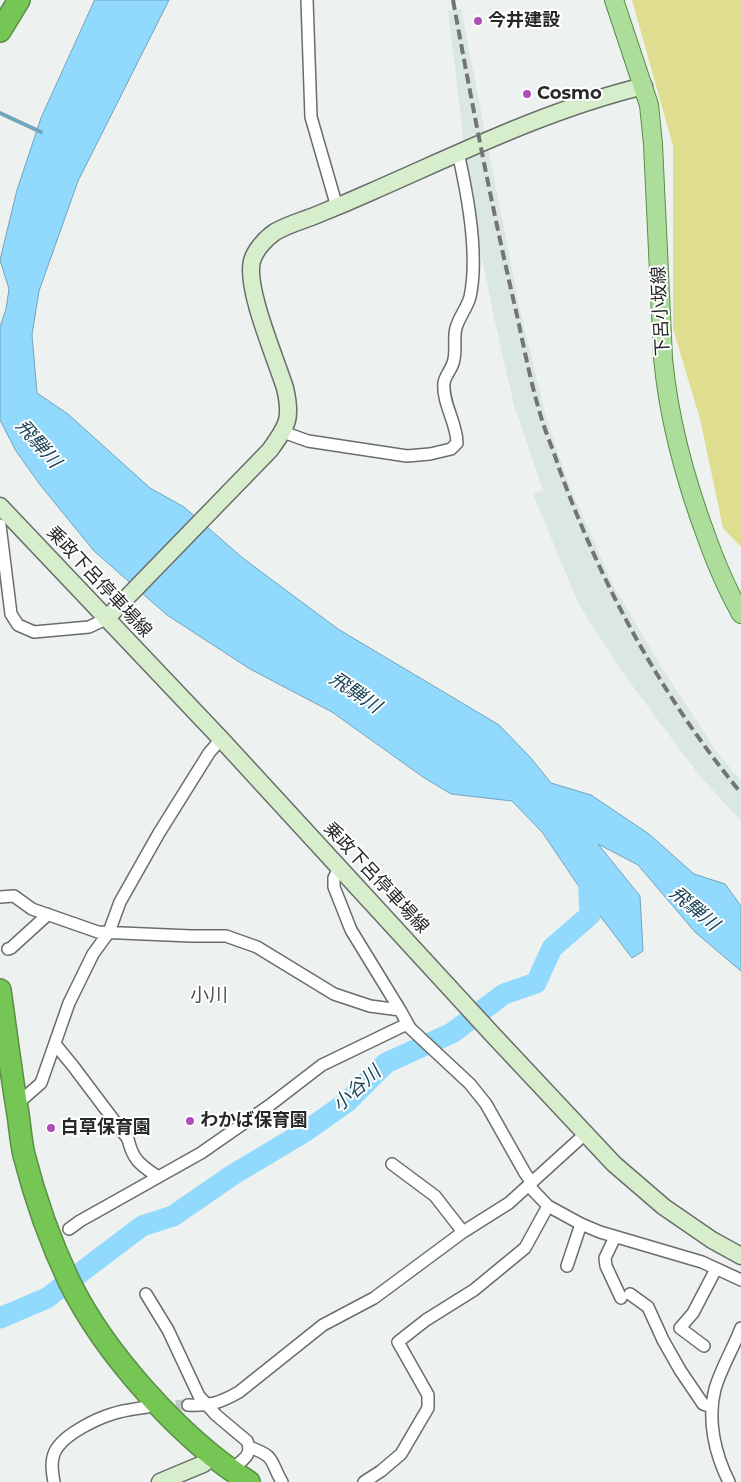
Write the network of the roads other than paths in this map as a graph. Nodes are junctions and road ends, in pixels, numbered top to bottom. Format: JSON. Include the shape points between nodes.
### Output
{"nodes":[{"id":1,"x":19,"y":0,"type":"edge"},
{"id":2,"x":307,"y":0,"type":"edge"},
{"id":3,"x":614,"y":0,"type":"edge"},
{"id":4,"x":0,"y":31,"type":"edge"},
{"id":5,"x":644,"y":86,"type":"junction"},
{"id":6,"x":458,"y":153,"type":"junction"},
{"id":7,"x":337,"y":207,"type":"junction"},
{"id":8,"x":283,"y":432,"type":"junction"},
{"id":9,"x":0,"y":506,"type":"edge"},
{"id":10,"x":0,"y":525,"type":"edge"},
{"id":11,"x":741,"y":614,"type":"edge"},
{"id":12,"x":106,"y":619,"type":"junction"},
{"id":13,"x":221,"y":739,"type":"junction"},
{"id":14,"x":339,"y":868,"type":"junction"},
{"id":15,"x":0,"y":897,"type":"edge"},
{"id":16,"x":47,"y":914,"type":"junction"},
{"id":17,"x":109,"y":932,"type":"junction"},
{"id":18,"x":8,"y":949,"type":"dead end"},
{"id":19,"x":0,"y":990,"type":"edge"},
{"id":20,"x":400,"y":1010,"type":"junction"},
{"id":21,"x":408,"y":1026,"type":"junction"},
{"id":22,"x":55,"y":1044,"type":"junction"},
{"id":23,"x":15,"y":1100,"type":"junction"},
{"id":24,"x":585,"y":1134,"type":"junction"},
{"id":25,"x":392,"y":1164,"type":"dead end"},
{"id":26,"x":158,"y":1177,"type":"junction"},
{"id":27,"x":531,"y":1184,"type":"junction"},
{"id":28,"x":548,"y":1206,"type":"junction"},
{"id":29,"x":581,"y":1224,"type":"junction"},
{"id":30,"x":69,"y":1230,"type":"dead end"},
{"id":31,"x":463,"y":1232,"type":"junction"},
{"id":32,"x":616,"y":1237,"type":"junction"},
{"id":33,"x":741,"y":1256,"type":"edge"},
{"id":34,"x":567,"y":1266,"type":"dead end"},
{"id":35,"x":716,"y":1269,"type":"junction"},
{"id":36,"x":741,"y":1280,"type":"edge"},
{"id":37,"x":146,"y":1294,"type":"dead end"},
{"id":38,"x":741,"y":1328,"type":"edge"},
{"id":39,"x":704,"y":1346,"type":"dead end"},
{"id":40,"x":188,"y":1405,"type":"tunnel mouth"},
{"id":41,"x":207,"y":1406,"type":"junction"},
{"id":42,"x":146,"y":1407,"type":"tunnel mouth"},
{"id":43,"x":712,"y":1407,"type":"junction"},
{"id":44,"x":249,"y":1447,"type":"junction"},
{"id":45,"x":213,"y":1456,"type":"junction"},
{"id":46,"x":230,"y":1470,"type":"junction"},
{"id":47,"x":54,"y":1482,"type":"edge"},
{"id":48,"x":160,"y":1482,"type":"edge"},
{"id":49,"x":249,"y":1482,"type":"edge"},
{"id":50,"x":282,"y":1482,"type":"edge"},
{"id":51,"x":364,"y":1482,"type":"edge"},
{"id":52,"x":729,"y":1482,"type":"edge"}],
"edges":[{"from":1,"to":4,"type":"highway"},
{"from":2,"to":7,"type":"street","via":[[311,117]]},
{"from":3,"to":5,"type":"main road","name":"下呂小坂線"},
{"from":5,"to":6,"type":"main road","via":[[557,111]]},
{"from":5,"to":11,"type":"main road","name":"下呂小坂線","via":[[653,144],[666,392],[675,438],[700,518]]},
{"from":6,"to":7,"type":"main road"},
{"from":6,"to":8,"type":"street","via":[[464,178],[473,276],[469,300],[456,326],[453,364],[444,384],[458,443],[451,449],[407,456],[308,440]]},
{"from":7,"to":8,"type":"main road","via":[[274,232],[252,260],[253,294],[289,404]]},
{"from":8,"to":12,"type":"main road","via":[[270,450]]},
{"from":9,"to":12,"type":"main road","name":"乗政下呂停車場線"},
{"from":10,"to":12,"type":"street","via":[[11,614],[18,625],[34,632],[89,627]]},
{"from":12,"to":13,"type":"main road","name":"乗政下呂停車場線"},
{"from":13,"to":14,"type":"main road","name":"乗政下呂停車場線"},
{"from":13,"to":17,"type":"street","via":[[159,833],[120,902]]},
{"from":14,"to":20,"type":"street","via":[[334,887],[351,930]]},
{"from":14,"to":24,"type":"main road","name":"乗政下呂停車場線"},
{"from":15,"to":16,"type":"street","via":[[14,896],[32,909]]},
{"from":16,"to":17,"type":"street","via":[[98,932]]},
{"from":16,"to":18,"type":"street"},
{"from":17,"to":20,"type":"street","via":[[226,936],[257,947],[334,994],[370,1006]]},
{"from":17,"to":22,"type":"street","via":[[81,978]]},
{"from":19,"to":23,"type":"highway"},
{"from":20,"to":21,"type":"street"},
{"from":21,"to":26,"type":"street","via":[[322,1065],[222,1139]]},
{"from":21,"to":27,"type":"street","via":[[450,1064],[486,1104]]},
{"from":22,"to":23,"type":"street","via":[[41,1083],[24,1098]]},
{"from":22,"to":26,"type":"street","via":[[128,1140],[136,1160]]},
{"from":23,"to":45,"type":"highway","via":[[24,1154],[39,1203],[69,1281],[89,1318],[127,1370],[169,1416]]},
{"from":24,"to":27,"type":"street"},
{"from":24,"to":33,"type":"main road","name":"乗政下呂停車場線","via":[[656,1201]]},
{"from":25,"to":31,"type":"street","via":[[435,1196]]},
{"from":26,"to":30,"type":"street"},
{"from":27,"to":28,"type":"street"},
{"from":27,"to":31,"type":"street","via":[[509,1203]]},
{"from":28,"to":29,"type":"street"},
{"from":28,"to":51,"type":"street","via":[[525,1248],[474,1290],[398,1342],[428,1395],[428,1408],[402,1454]]},
{"from":29,"to":32,"type":"street"},
{"from":29,"to":34,"type":"street"},
{"from":31,"to":41,"type":"street","via":[[374,1298],[324,1326],[239,1392]]},
{"from":32,"to":35,"type":"street"},
{"from":32,"to":43,"type":"street","via":[[605,1258],[606,1266],[626,1296],[648,1307],[680,1370],[703,1404]]},
{"from":35,"to":36,"type":"street"},
{"from":35,"to":39,"type":"street","via":[[693,1314],[680,1328]]},
{"from":37,"to":41,"type":"street"},
{"from":38,"to":43,"type":"street","via":[[716,1388]]},
{"from":40,"to":41,"type":"street"},
{"from":41,"to":44,"type":"street","via":[[241,1435]]},
{"from":42,"to":47,"type":"street","via":[[113,1413],[66,1439],[56,1448],[52,1460]]},
{"from":43,"to":52,"type":"street","via":[[716,1450]]},
{"from":44,"to":46,"type":"street","via":[[245,1459]]},
{"from":44,"to":50,"type":"street","via":[[264,1452],[272,1459]]},
{"from":45,"to":46,"type":"highway"},
{"from":45,"to":48,"type":"main road","via":[[203,1464]]},
{"from":46,"to":49,"type":"highway"}]}
